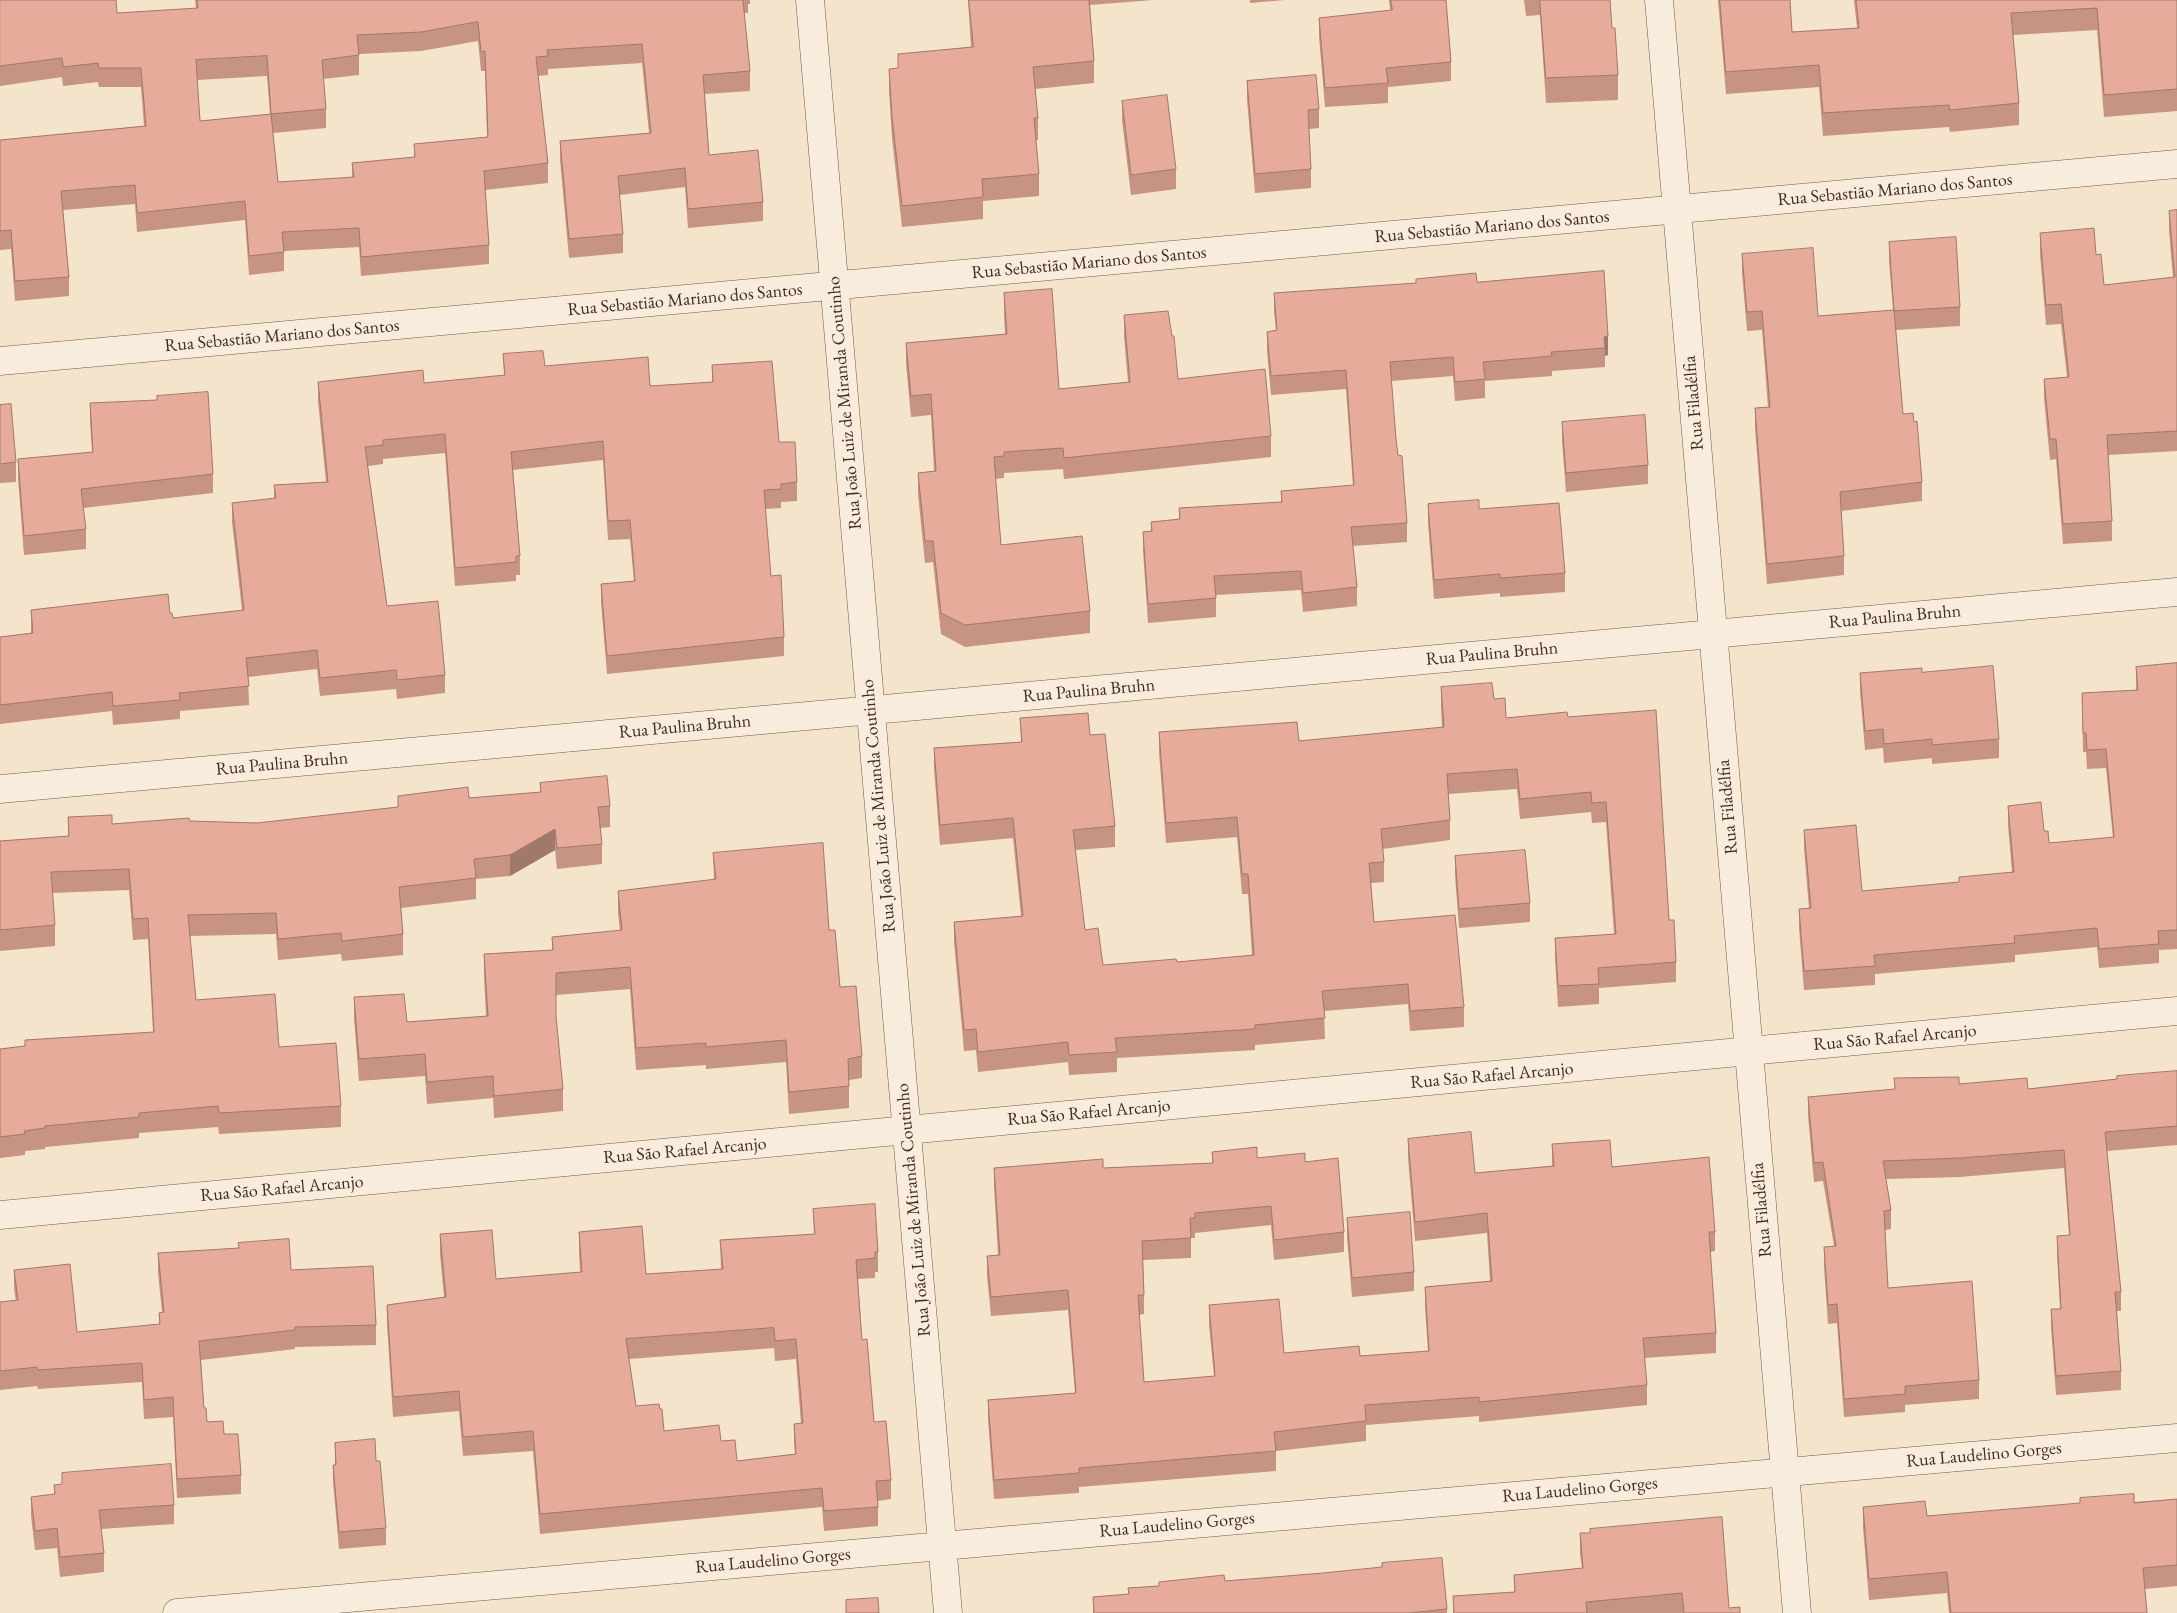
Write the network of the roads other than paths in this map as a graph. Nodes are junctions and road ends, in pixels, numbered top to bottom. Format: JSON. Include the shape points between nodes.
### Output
{"nodes":[{"id":1,"x":810,"y":0,"type":"edge"},
{"id":2,"x":1659,"y":0,"type":"edge"},
{"id":3,"x":2177,"y":164,"type":"edge"},
{"id":4,"x":1677,"y":210,"type":"junction"},
{"id":5,"x":835,"y":286,"type":"junction"},
{"id":6,"x":0,"y":361,"type":"edge"},
{"id":7,"x":2177,"y":592,"type":"edge"},
{"id":8,"x":1713,"y":634,"type":"junction"},
{"id":9,"x":871,"y":711,"type":"junction"},
{"id":10,"x":0,"y":790,"type":"edge"},
{"id":11,"x":2177,"y":1012,"type":"edge"},
{"id":12,"x":1749,"y":1052,"type":"junction"},
{"id":13,"x":908,"y":1130,"type":"junction"},
{"id":14,"x":0,"y":1215,"type":"edge"},
{"id":15,"x":2177,"y":1438,"type":"edge"},
{"id":16,"x":1785,"y":1473,"type":"junction"},
{"id":17,"x":942,"y":1546,"type":"junction"},
{"id":18,"x":177,"y":1613,"type":"edge"},
{"id":19,"x":948,"y":1613,"type":"edge"},
{"id":20,"x":1797,"y":1613,"type":"edge"}],
"edges":[{"from":1,"to":5,"type":"street","name":"Rua João Luiz de Miranda Coutinho"},
{"from":2,"to":4,"type":"street","name":"Rua Filadélfia"},
{"from":3,"to":4,"type":"street","name":"Rua Sebastião Mariano dos Santos"},
{"from":4,"to":5,"type":"street","name":"Rua Sebastião Mariano dos Santos"},
{"from":4,"to":8,"type":"street","name":"Rua Filadélfia"},
{"from":5,"to":6,"type":"street","name":"Rua Sebastião Mariano dos Santos"},
{"from":5,"to":9,"type":"street","name":"Rua João Luiz de Miranda Coutinho"},
{"from":7,"to":8,"type":"street","name":"Rua Paulina Bruhn"},
{"from":8,"to":9,"type":"street","name":"Rua Paulina Bruhn"},
{"from":8,"to":12,"type":"street","name":"Rua Filadélfia"},
{"from":9,"to":10,"type":"street","name":"Rua Paulina Bruhn"},
{"from":9,"to":13,"type":"street","name":"Rua João Luiz de Miranda Coutinho"},
{"from":11,"to":12,"type":"street","name":"Rua São Rafael Arcanjo"},
{"from":12,"to":13,"type":"street","name":"Rua São Rafael Arcanjo"},
{"from":12,"to":16,"type":"street","name":"Rua Filadélfia"},
{"from":13,"to":14,"type":"street","name":"Rua São Rafael Arcanjo"},
{"from":13,"to":17,"type":"street","name":"Rua João Luiz de Miranda Coutinho"},
{"from":15,"to":16,"type":"street","name":"Rua Laudelino Gorges"},
{"from":16,"to":17,"type":"street","name":"Rua Laudelino Gorges"},
{"from":16,"to":20,"type":"street","name":"Rua Filadélfia"},
{"from":17,"to":18,"type":"street","name":"Rua Laudelino Gorges"},
{"from":17,"to":19,"type":"street","name":"Rua João Luiz de Miranda Coutinho"}]}
